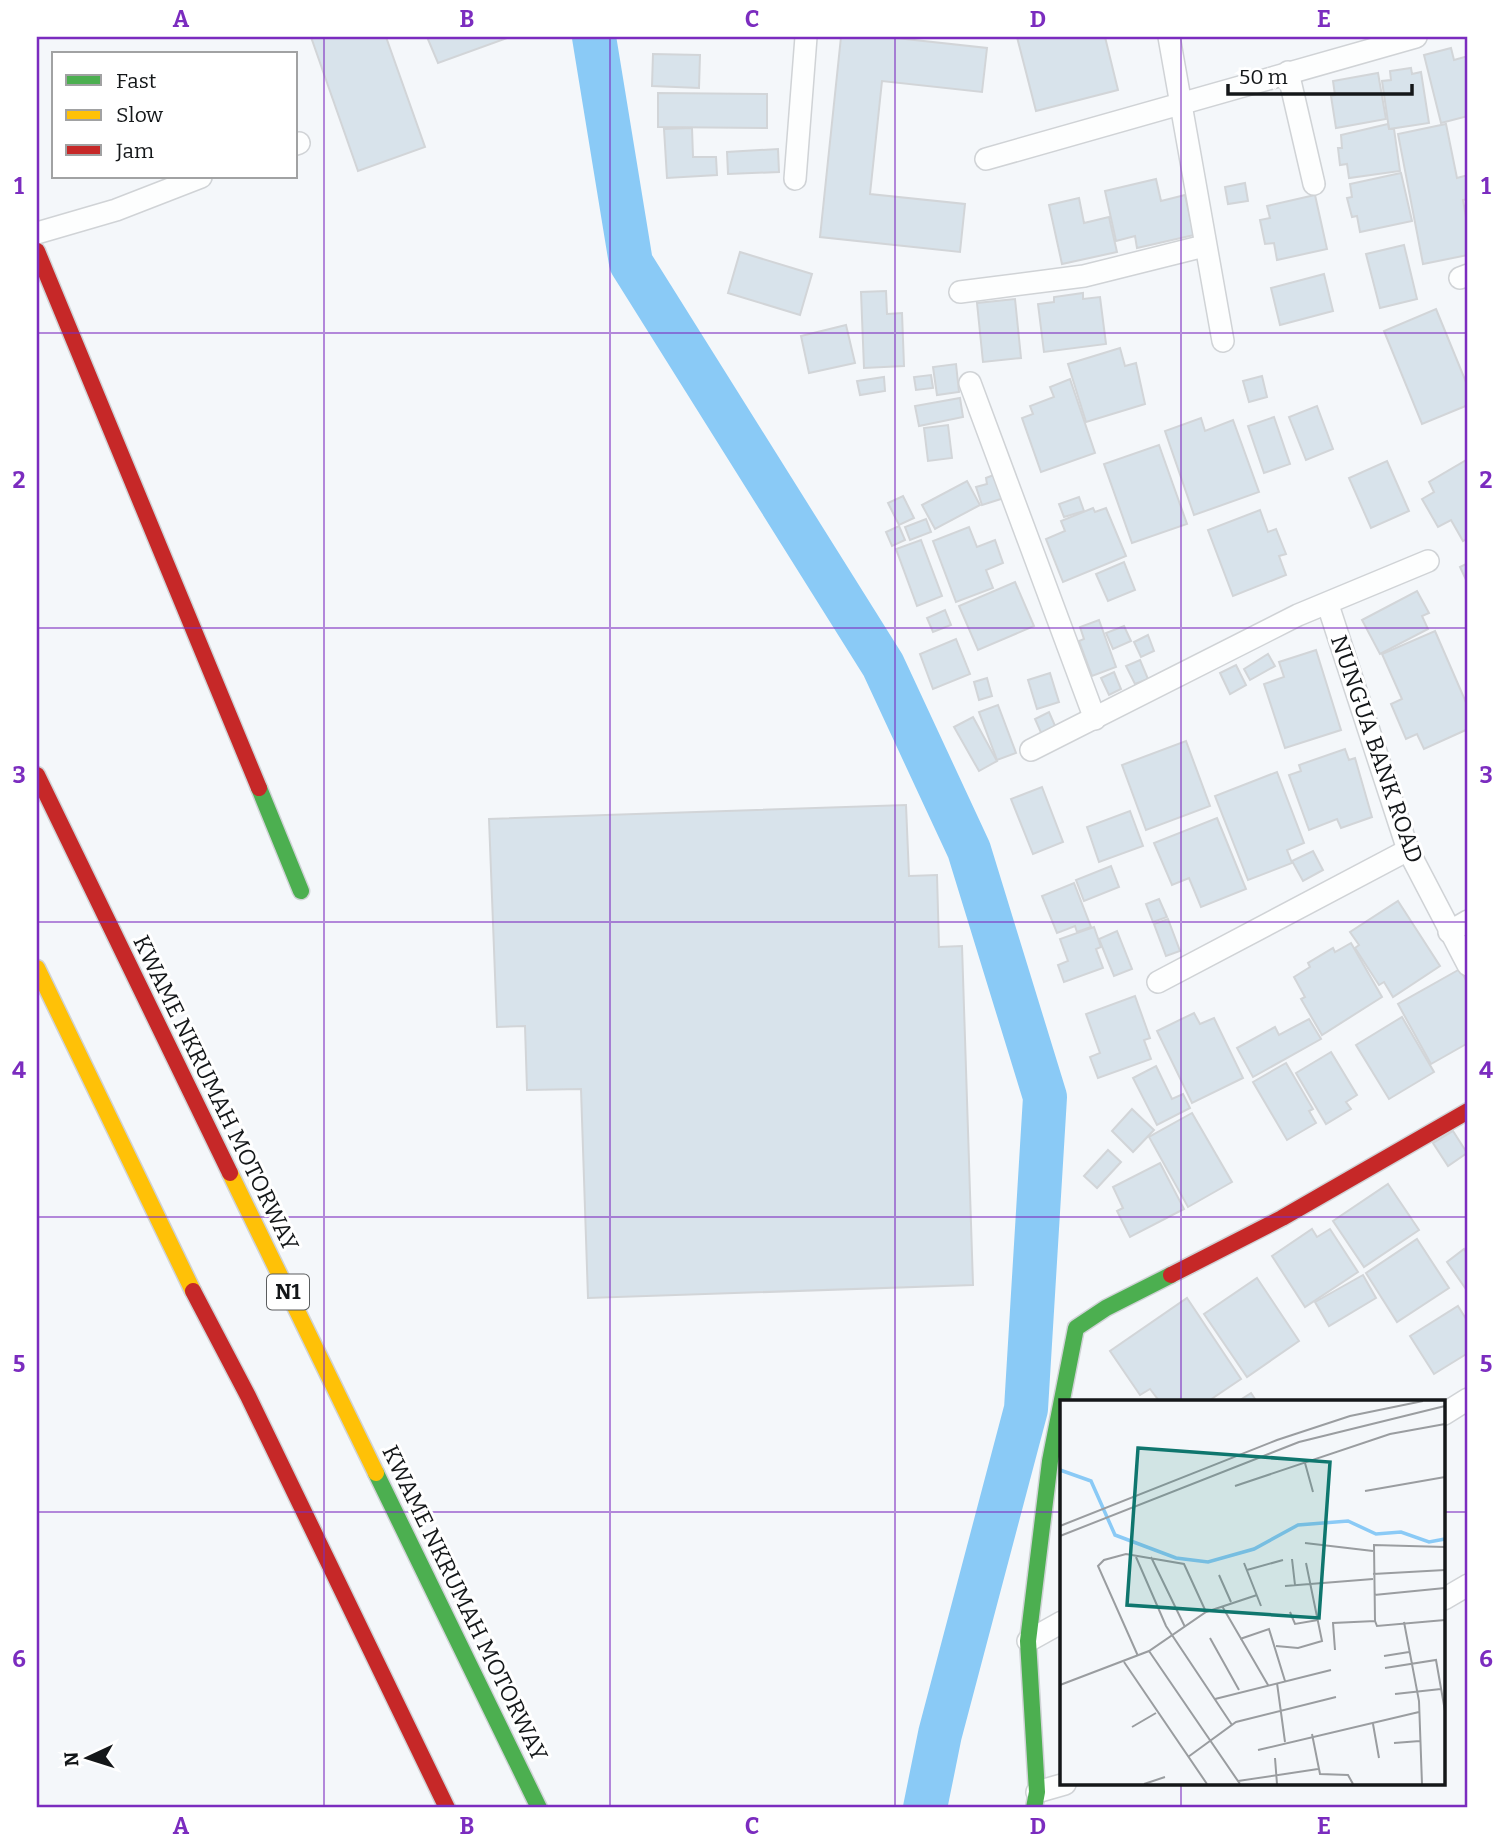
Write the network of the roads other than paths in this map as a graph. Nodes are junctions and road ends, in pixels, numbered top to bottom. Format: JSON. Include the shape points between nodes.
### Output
{"nodes":[{"id":1,"x":806,"y":37,"type":"edge"},
{"id":2,"x":1169,"y":37,"type":"edge"},
{"id":3,"x":1416,"y":37,"type":"edge"},
{"id":4,"x":1288,"y":72,"type":"junction"},
{"id":5,"x":1179,"y":105,"type":"junction"},
{"id":6,"x":986,"y":159,"type":"dead end"},
{"id":7,"x":198,"y":178,"type":"edge"},
{"id":8,"x":795,"y":179,"type":"dead end"},
{"id":9,"x":1314,"y":184,"type":"dead end"},
{"id":10,"x":37,"y":233,"type":"edge"},
{"id":11,"x":1204,"y":246,"type":"junction"},
{"id":12,"x":37,"y":251,"type":"edge"},
{"id":13,"x":960,"y":292,"type":"dead end"},
{"id":14,"x":1223,"y":341,"type":"dead end"},
{"id":15,"x":970,"y":383,"type":"dead end"},
{"id":16,"x":1428,"y":561,"type":"dead end"},
{"id":17,"x":1328,"y":605,"type":"junction"},
{"id":18,"x":1095,"y":719,"type":"junction"},
{"id":19,"x":1031,"y":750,"type":"dead end"},
{"id":20,"x":37,"y":775,"type":"edge"},
{"id":21,"x":1408,"y":850,"type":"junction"},
{"id":22,"x":301,"y":891,"type":"dead end"},
{"id":23,"x":1468,"y":921,"type":"edge"},
{"id":24,"x":1450,"y":932,"type":"junction"},
{"id":25,"x":1468,"y":965,"type":"edge"},
{"id":26,"x":37,"y":968,"type":"edge"},
{"id":27,"x":1158,"y":982,"type":"dead end"},
{"id":28,"x":1468,"y":1111,"type":"edge"},
{"id":29,"x":1468,"y":1399,"type":"edge"},
{"id":30,"x":1062,"y":1400,"type":"edge"},
{"id":31,"x":1060,"y":1410,"type":"edge"},
{"id":32,"x":1446,"y":1413,"type":"edge"},
{"id":33,"x":1468,"y":1585,"type":"edge"},
{"id":34,"x":1446,"y":1599,"type":"edge"},
{"id":35,"x":1060,"y":1623,"type":"edge"},
{"id":36,"x":1028,"y":1641,"type":"junction"},
{"id":37,"x":1061,"y":1786,"type":"edge"},
{"id":38,"x":1036,"y":1800,"type":"edge"},
{"id":39,"x":447,"y":1808,"type":"edge"},
{"id":40,"x":539,"y":1808,"type":"edge"}],
"edges":[{"from":1,"to":8,"type":"street"},
{"from":2,"to":5,"type":"street"},
{"from":3,"to":4,"type":"street"},
{"from":4,"to":5,"type":"street"},
{"from":4,"to":9,"type":"street"},
{"from":5,"to":6,"type":"street"},
{"from":5,"to":11,"type":"street"},
{"from":7,"to":10,"type":"street","via":[[116,210]]},
{"from":11,"to":13,"type":"street","via":[[1084,276]]},
{"from":11,"to":14,"type":"street"},
{"from":12,"to":22,"type":"main road"},
{"from":15,"to":18,"type":"street"},
{"from":16,"to":17,"type":"street"},
{"from":17,"to":18,"type":"street","via":[[1298,615]]},
{"from":17,"to":21,"type":"street","name":"NUNGUA BANK ROAD"},
{"from":18,"to":19,"type":"street"},
{"from":20,"to":40,"type":"main road","name":"KWAME NKRUMAH MOTORWAY","number":"N1"},
{"from":21,"to":24,"type":"street","name":"NUNGUA BANK ROAD"},
{"from":21,"to":27,"type":"street"},
{"from":23,"to":24,"type":"street"},
{"from":24,"to":25,"type":"street","name":"NUNGUA BANK ROAD"},
{"from":26,"to":39,"type":"main road","via":[[165,1239],[248,1396]]},
{"from":28,"to":30,"type":"main road","via":[[1282,1218],[1106,1308],[1076,1328]]},
{"from":29,"to":32,"type":"street"},
{"from":31,"to":36,"type":"main road"},
{"from":33,"to":34,"type":"street"},
{"from":35,"to":36,"type":"street"},
{"from":36,"to":38,"type":"main road"},
{"from":37,"to":38,"type":"street"}]}
